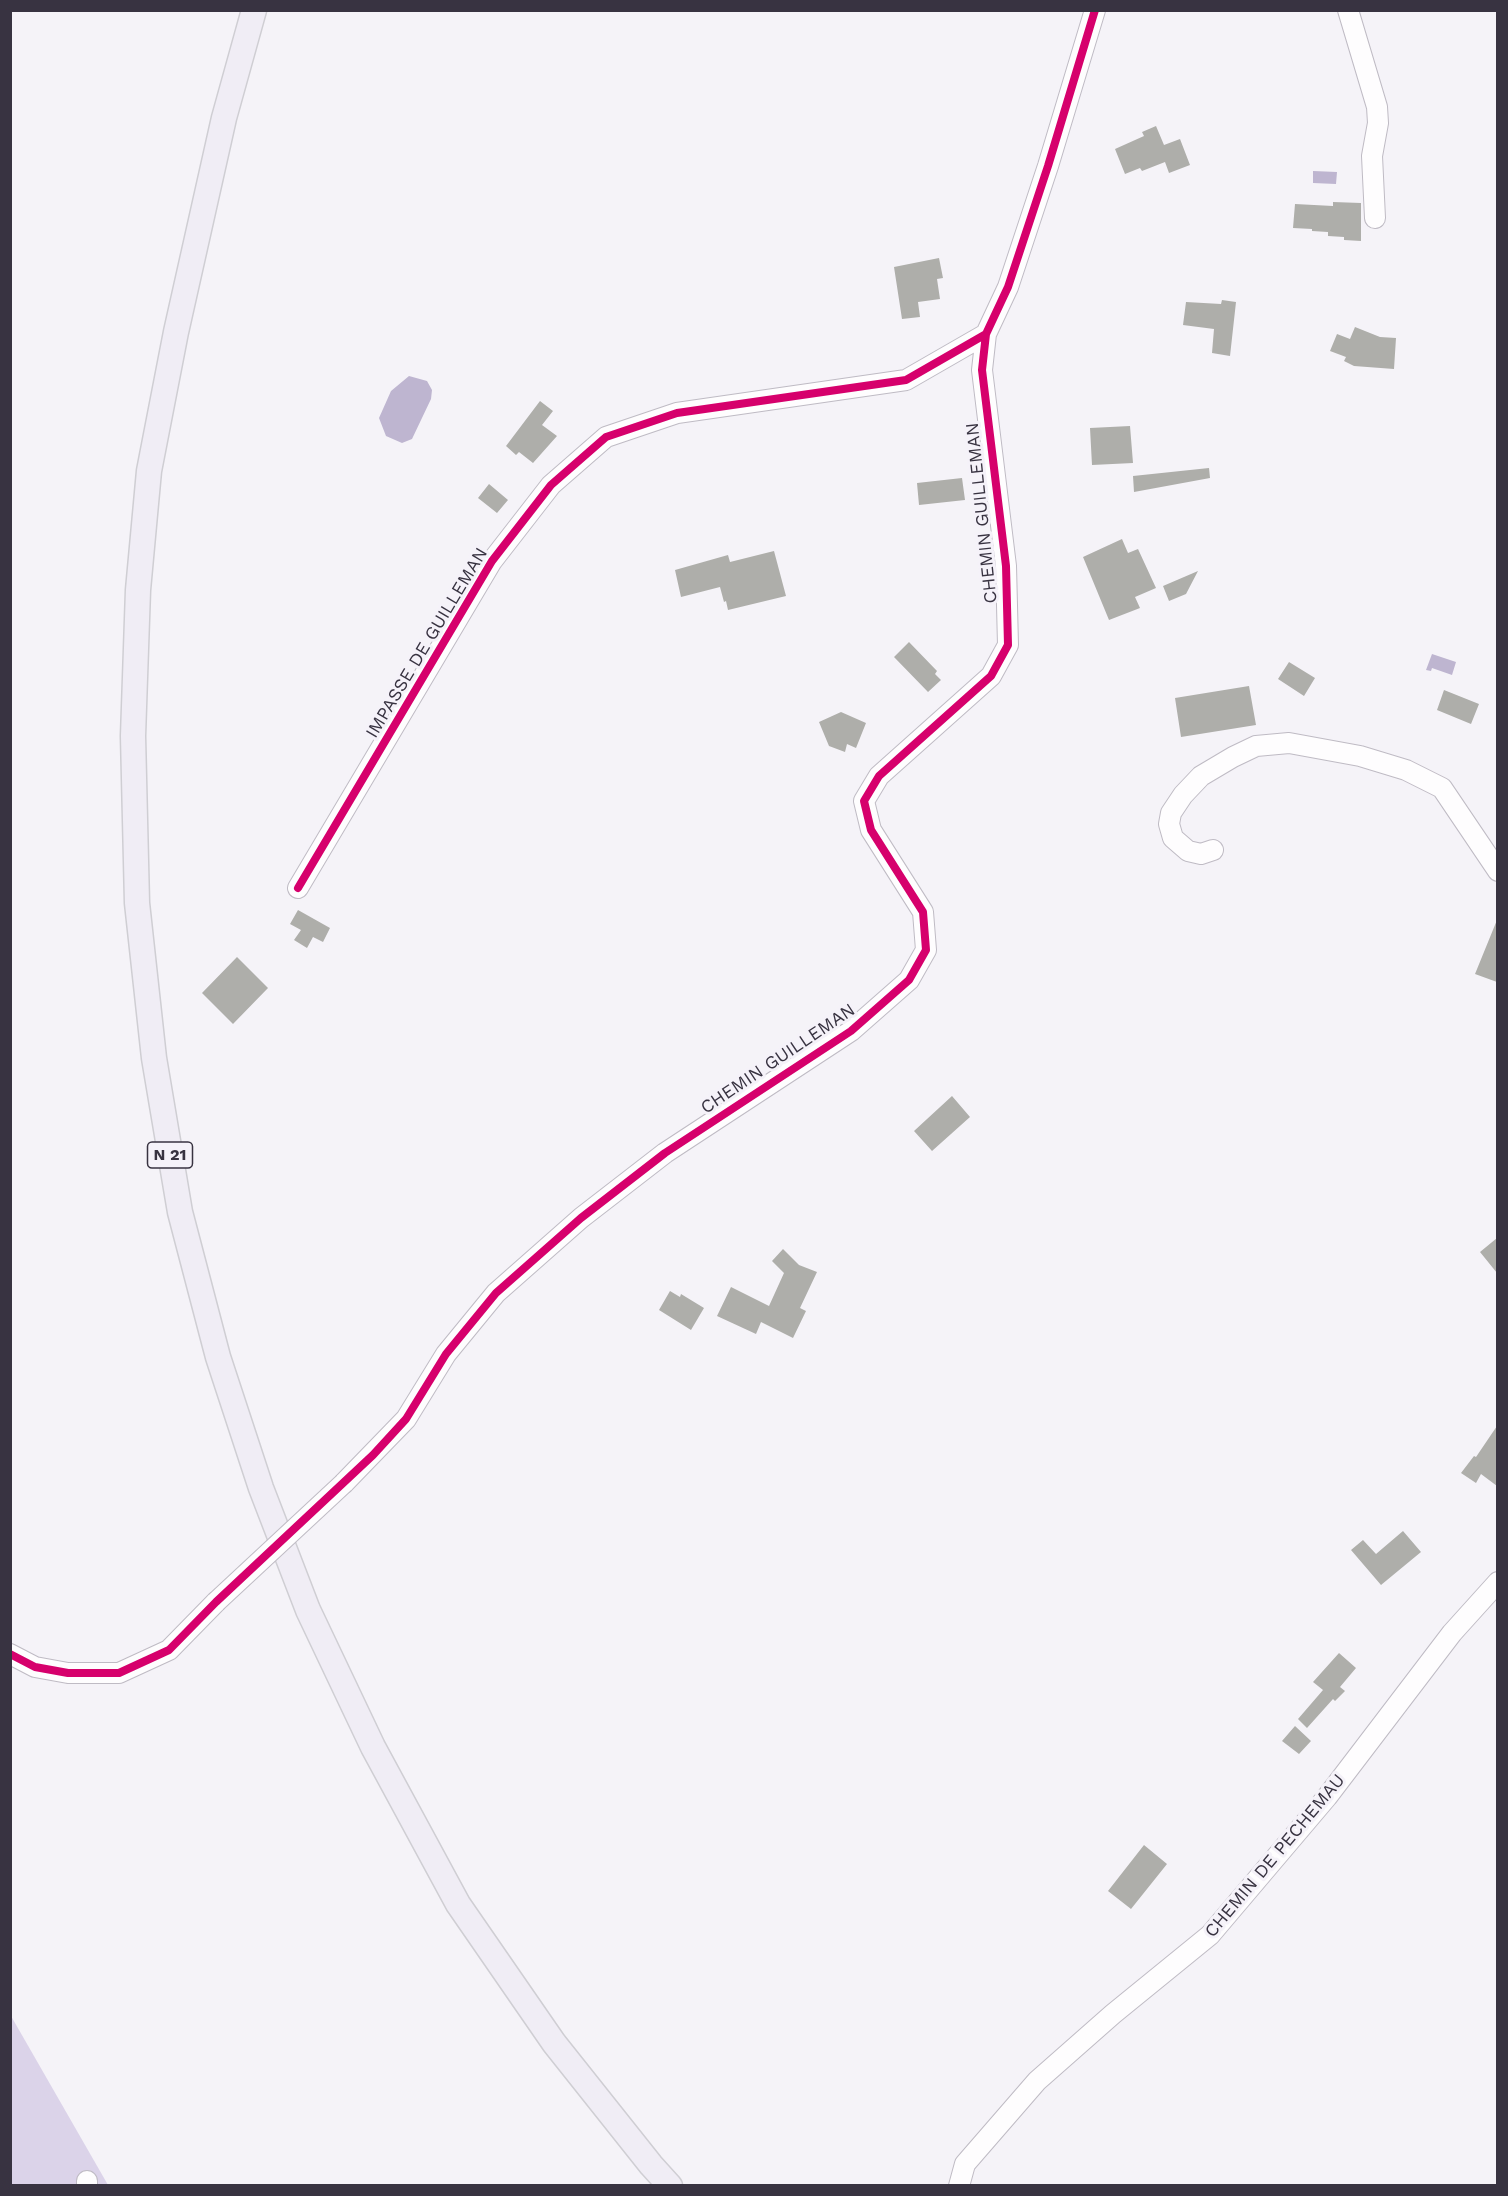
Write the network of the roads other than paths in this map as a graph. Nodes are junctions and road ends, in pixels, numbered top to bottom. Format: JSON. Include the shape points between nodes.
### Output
{"nodes":[{"id":1,"x":254,"y":10,"type":"edge"},
{"id":2,"x":1095,"y":10,"type":"edge"},
{"id":3,"x":1348,"y":10,"type":"edge"},
{"id":4,"x":1374,"y":218,"type":"dead end"},
{"id":5,"x":986,"y":334,"type":"junction"},
{"id":6,"x":1213,"y":850,"type":"dead end"},
{"id":7,"x":1497,"y":871,"type":"edge"},
{"id":8,"x":298,"y":888,"type":"dead end"},
{"id":9,"x":1497,"y":1582,"type":"edge"},
{"id":10,"x":10,"y":1654,"type":"edge"},
{"id":11,"x":670,"y":2186,"type":"edge"},
{"id":12,"x":959,"y":2186,"type":"edge"}],
"edges":[{"from":1,"to":11,"type":"main road","number":"N 21","via":[[224,118],[176,332],[149,471],[138,590],[133,736],[137,903],[154,1058],[180,1212],[218,1357],[261,1488],[308,1610],[373,1747],[458,1904],[554,2043]]},
{"from":2,"to":5,"type":"street","name":"CHEMIN GUILLEMAN","via":[[1012,276]]},
{"from":3,"to":4,"type":"street","via":[[1377,107],[1372,156]]},
{"from":5,"to":8,"type":"street","name":"IMPASSE DE GUILLEMAN","via":[[906,380],[677,413],[606,437],[551,485],[492,561]]},
{"from":5,"to":10,"type":"street","name":"CHEMIN GUILLEMAN","bridge":true,"via":[[982,370],[1006,566],[1008,645],[991,676],[879,776],[864,801],[871,830],[923,912],[926,950],[909,980],[851,1031],[665,1153],[581,1218],[496,1293],[446,1354],[406,1419],[169,1650],[119,1673],[68,1673],[35,1667]]},
{"from":6,"to":7,"type":"street","via":[[1201,854],[1188,851],[1173,838],[1171,813],[1183,795],[1202,776],[1233,757],[1256,746],[1289,743],[1360,756],[1406,770],[1442,788]]},
{"from":9,"to":12,"type":"street","name":"CHEMIN DE PECHEMAU","via":[[1452,1633],[1327,1797],[1210,1935],[1037,2081],[965,2164]]}]}
